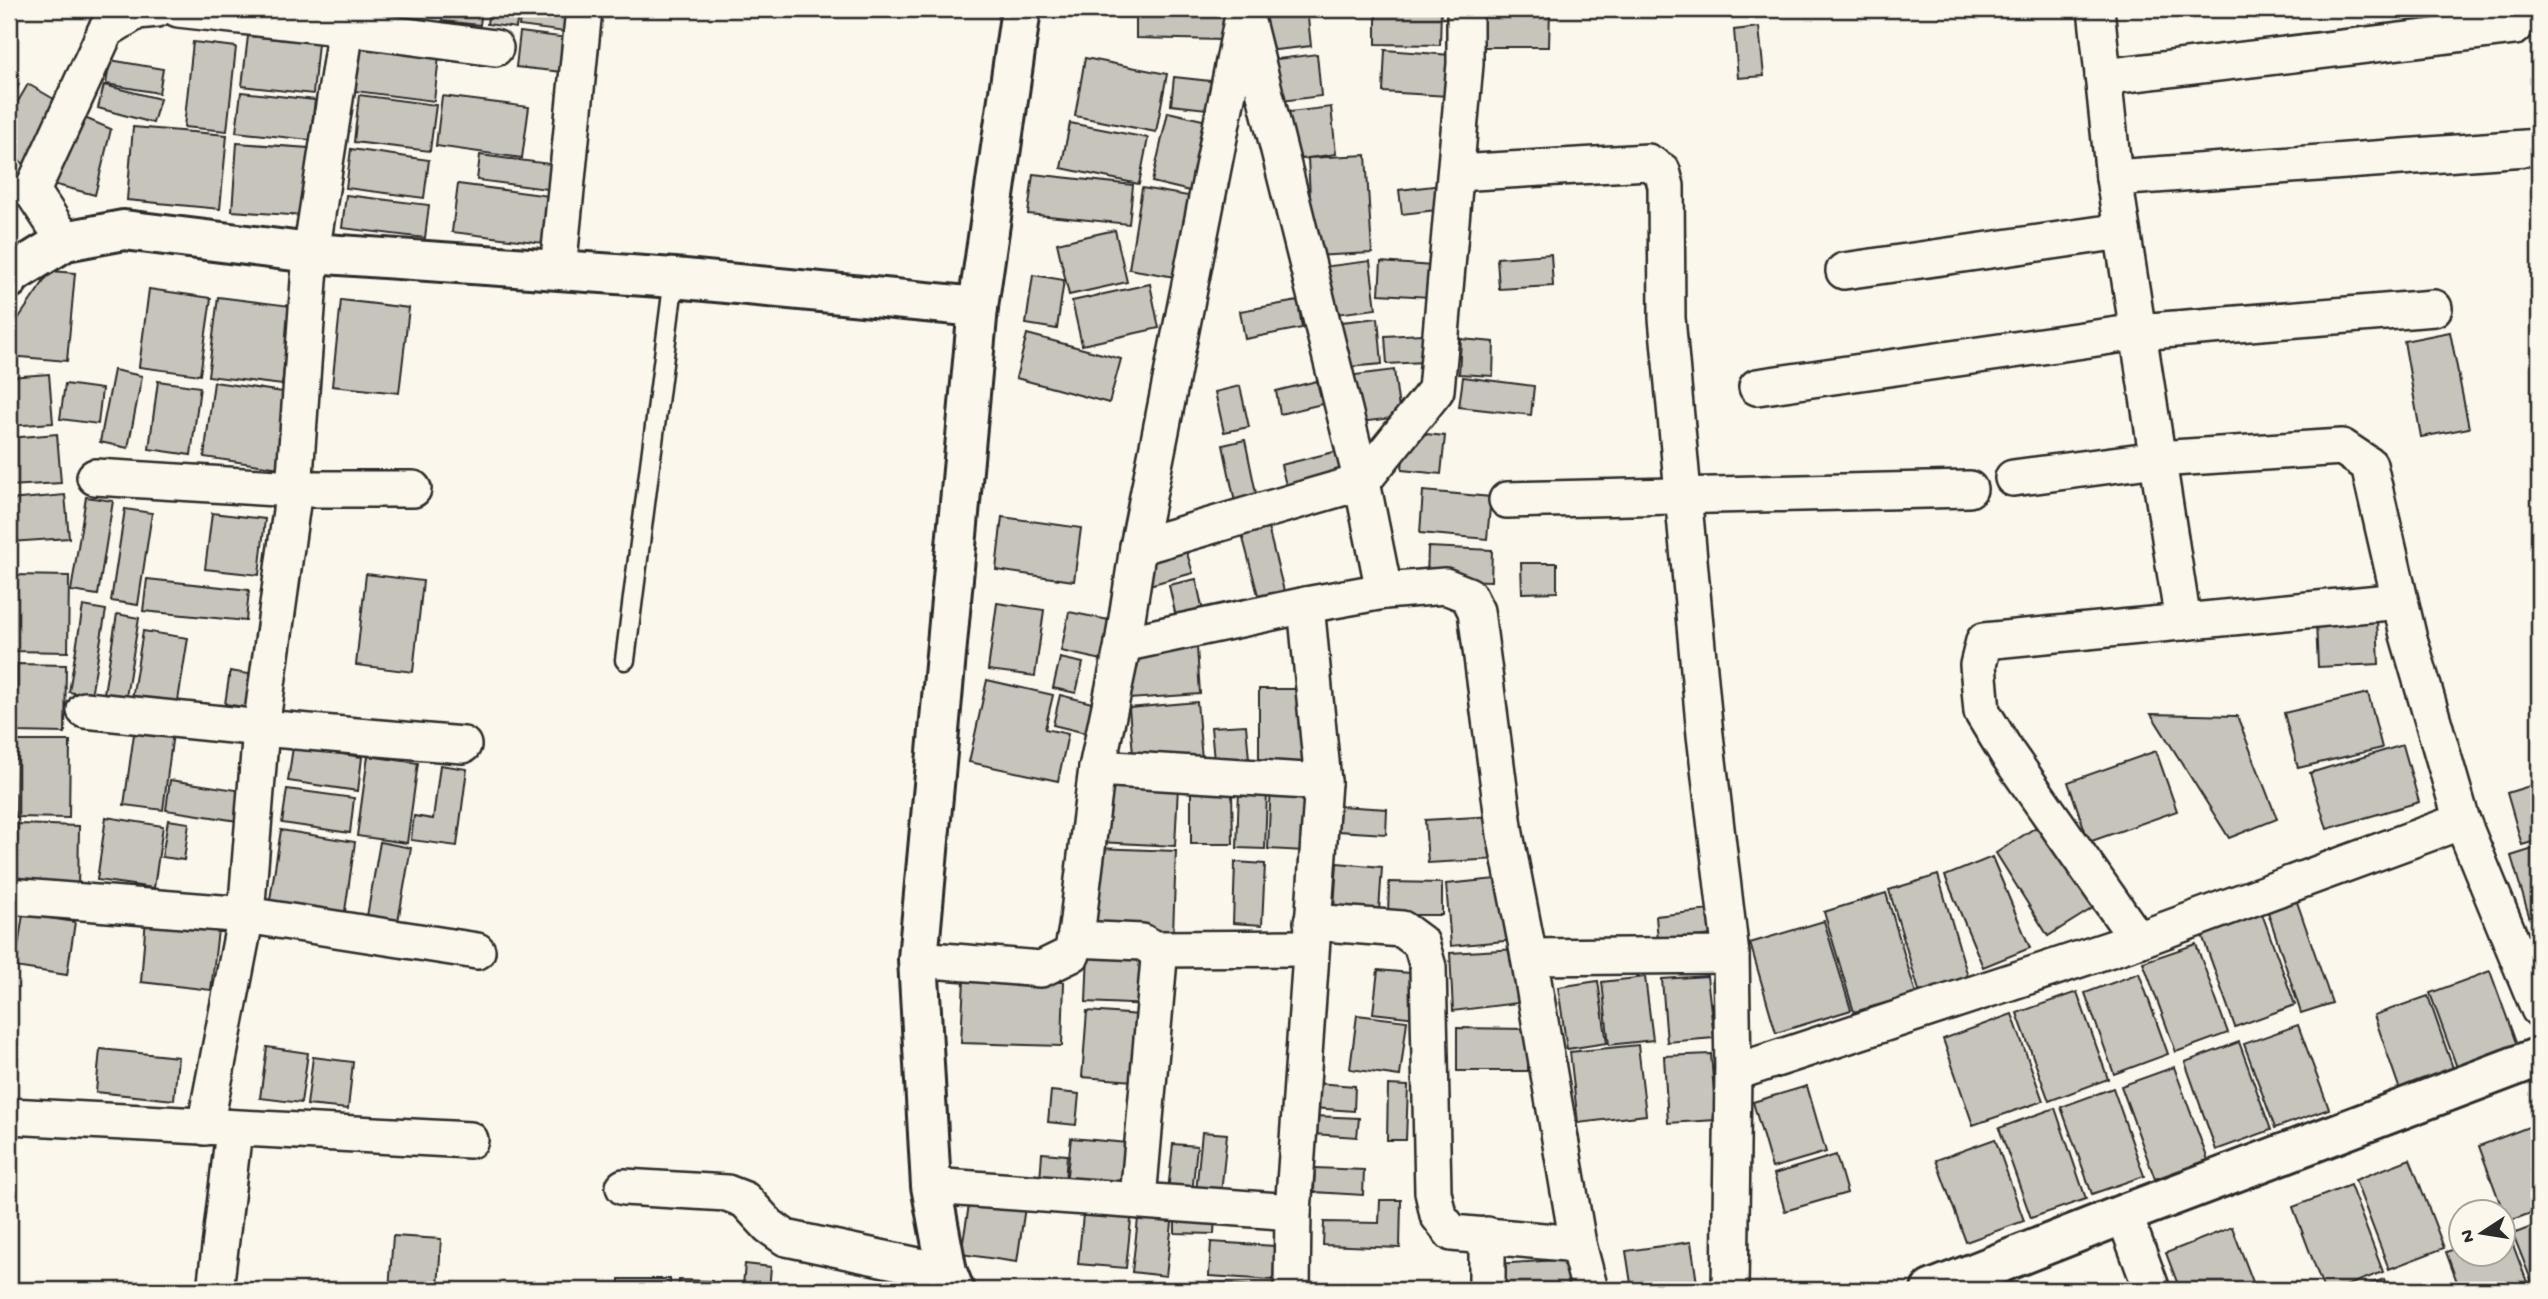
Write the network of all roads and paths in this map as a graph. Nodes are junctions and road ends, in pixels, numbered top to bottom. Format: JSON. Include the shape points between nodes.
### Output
{"nodes":[{"id":1,"x":157,"y":9,"type":"edge"},
{"id":2,"x":178,"y":9,"type":"edge"},
{"id":3,"x":584,"y":9,"type":"edge"},
{"id":4,"x":1021,"y":9,"type":"edge"},
{"id":5,"x":1465,"y":9,"type":"edge"},
{"id":6,"x":2096,"y":9,"type":"edge"},
{"id":7,"x":1244,"y":10,"type":"edge"},
{"id":8,"x":348,"y":18,"type":"edge"},
{"id":9,"x":2515,"y":27,"type":"dead end"},
{"id":10,"x":495,"y":48,"type":"dead end"},
{"id":11,"x":2103,"y":77,"type":"junction"},
{"id":12,"x":2539,"y":147,"type":"edge"},
{"id":13,"x":1456,"y":173,"type":"junction"},
{"id":14,"x":2114,"y":178,"type":"junction"},
{"id":15,"x":20,"y":179,"type":"edge"},
{"id":16,"x":2122,"y":231,"type":"junction"},
{"id":17,"x":65,"y":241,"type":"junction"},
{"id":18,"x":311,"y":253,"type":"junction"},
{"id":19,"x":558,"y":270,"type":"junction"},
{"id":20,"x":1844,"y":271,"type":"dead end"},
{"id":21,"x":674,"y":278,"type":"junction"},
{"id":22,"x":9,"y":279,"type":"edge"},
{"id":23,"x":978,"y":307,"type":"junction"},
{"id":24,"x":2434,"y":308,"type":"dead end"},
{"id":25,"x":2138,"y":332,"type":"junction"},
{"id":26,"x":1757,"y":387,"type":"dead end"},
{"id":27,"x":2157,"y":459,"type":"junction"},
{"id":28,"x":95,"y":477,"type":"dead end"},
{"id":29,"x":2013,"y":478,"type":"dead end"},
{"id":30,"x":1362,"y":482,"type":"junction"},
{"id":31,"x":294,"y":489,"type":"junction"},
{"id":32,"x":413,"y":489,"type":"dead end"},
{"id":33,"x":1969,"y":489,"type":"dead end"},
{"id":34,"x":1683,"y":496,"type":"junction"},
{"id":35,"x":1507,"y":499,"type":"dead end"},
{"id":36,"x":1138,"y":547,"type":"junction"},
{"id":37,"x":1384,"y":591,"type":"junction"},
{"id":38,"x":2400,"y":601,"type":"junction"},
{"id":39,"x":1306,"y":605,"type":"junction"},
{"id":40,"x":2183,"y":622,"type":"junction"},
{"id":41,"x":1122,"y":643,"type":"junction"},
{"id":42,"x":625,"y":660,"type":"dead end"},
{"id":43,"x":85,"y":710,"type":"dead end"},
{"id":44,"x":261,"y":728,"type":"junction"},
{"id":45,"x":463,"y":745,"type":"dead end"},
{"id":46,"x":1097,"y":768,"type":"junction"},
{"id":47,"x":1323,"y":782,"type":"junction"},
{"id":48,"x":2462,"y":821,"type":"junction"},
{"id":49,"x":9,"y":896,"type":"edge"},
{"id":50,"x":246,"y":915,"type":"junction"},
{"id":51,"x":1311,"y":935,"type":"junction"},
{"id":52,"x":1075,"y":939,"type":"junction"},
{"id":53,"x":2138,"y":940,"type":"junction"},
{"id":54,"x":1154,"y":948,"type":"junction"},
{"id":55,"x":477,"y":951,"type":"dead end"},
{"id":56,"x":1731,"y":955,"type":"junction"},
{"id":57,"x":1529,"y":957,"type":"junction"},
{"id":58,"x":918,"y":959,"type":"junction"},
{"id":59,"x":2539,"y":1009,"type":"edge"},
{"id":60,"x":2539,"y":1057,"type":"edge"},
{"id":61,"x":1734,"y":1073,"type":"junction"},
{"id":62,"x":9,"y":1116,"type":"edge"},
{"id":63,"x":219,"y":1128,"type":"junction"},
{"id":64,"x":470,"y":1140,"type":"dead end"},
{"id":65,"x":931,"y":1186,"type":"junction"},
{"id":66,"x":624,"y":1187,"type":"dead end"},
{"id":67,"x":1138,"y":1199,"type":"junction"},
{"id":68,"x":1293,"y":1212,"type":"junction"},
{"id":69,"x":2124,"y":1214,"type":"junction"},
{"id":70,"x":1487,"y":1235,"type":"junction"},
{"id":71,"x":1578,"y":1244,"type":"junction"},
{"id":72,"x":951,"y":1281,"type":"edge"},
{"id":73,"x":215,"y":1290,"type":"edge"},
{"id":74,"x":1292,"y":1290,"type":"edge"},
{"id":75,"x":1487,"y":1290,"type":"edge"},
{"id":76,"x":1590,"y":1290,"type":"edge"},
{"id":77,"x":1730,"y":1290,"type":"edge"},
{"id":78,"x":1931,"y":1290,"type":"edge"},
{"id":79,"x":2152,"y":1290,"type":"edge"}],
"edges":[{"from":1,"to":15,"type":"street","via":[[137,11],[106,30]]},
{"from":2,"to":8,"type":"street"},
{"from":3,"to":19,"type":"street"},
{"from":4,"to":23,"type":"street"},
{"from":5,"to":13,"type":"street"},
{"from":6,"to":11,"type":"street"},
{"from":7,"to":30,"type":"street"},
{"from":7,"to":36,"type":"street"},
{"from":8,"to":10,"type":"street"},
{"from":8,"to":18,"type":"street"},
{"from":9,"to":11,"type":"street"},
{"from":11,"to":14,"type":"street"},
{"from":12,"to":14,"type":"street"},
{"from":13,"to":30,"type":"street","via":[[1436,390]]},
{"from":13,"to":34,"type":"street","via":[[1648,162],[1662,171],[1667,317]]},
{"from":14,"to":16,"type":"street"},
{"from":15,"to":17,"type":"street"},
{"from":16,"to":20,"type":"street"},
{"from":16,"to":25,"type":"street"},
{"from":17,"to":18,"type":"street","via":[[124,230]]},
{"from":17,"to":22,"type":"street"},
{"from":18,"to":19,"type":"street"},
{"from":18,"to":31,"type":"street"},
{"from":19,"to":21,"type":"street"},
{"from":21,"to":23,"type":"street"},
{"from":21,"to":42,"type":"lane"},
{"from":23,"to":58,"type":"street"},
{"from":24,"to":25,"type":"street"},
{"from":25,"to":26,"type":"street"},
{"from":25,"to":27,"type":"street"},
{"from":27,"to":29,"type":"street"},
{"from":27,"to":38,"type":"street","via":[[2342,447],[2358,455],[2370,465]]},
{"from":27,"to":40,"type":"street"},
{"from":28,"to":31,"type":"street"},
{"from":30,"to":36,"type":"street"},
{"from":30,"to":37,"type":"street"},
{"from":31,"to":32,"type":"street"},
{"from":31,"to":44,"type":"street"},
{"from":33,"to":34,"type":"street"},
{"from":34,"to":35,"type":"street"},
{"from":34,"to":56,"type":"street"},
{"from":36,"to":41,"type":"street"},
{"from":37,"to":39,"type":"street"},
{"from":37,"to":57,"type":"street","via":[[1445,586],[1468,595],[1476,611],[1505,834]]},
{"from":38,"to":40,"type":"street"},
{"from":38,"to":48,"type":"street"},
{"from":39,"to":41,"type":"street"},
{"from":39,"to":47,"type":"street"},
{"from":40,"to":53,"type":"street","via":[[1984,641],[1978,665],[1982,712]]},
{"from":41,"to":46,"type":"street"},
{"from":43,"to":44,"type":"street"},
{"from":44,"to":45,"type":"street"},
{"from":44,"to":50,"type":"street"},
{"from":46,"to":47,"type":"street"},
{"from":46,"to":52,"type":"street"},
{"from":47,"to":51,"type":"street"},
{"from":48,"to":53,"type":"street"},
{"from":48,"to":59,"type":"street"},
{"from":49,"to":50,"type":"street"},
{"from":50,"to":55,"type":"street"},
{"from":50,"to":63,"type":"street"},
{"from":51,"to":54,"type":"street"},
{"from":51,"to":68,"type":"street"},
{"from":51,"to":70,"type":"street","via":[[1402,929],[1421,943],[1428,967],[1433,1192],[1438,1215],[1452,1233]]},
{"from":52,"to":54,"type":"street","via":[[1142,942]]},
{"from":52,"to":58,"type":"street","via":[[1072,954],[1041,969]]},
{"from":53,"to":61,"type":"street"},
{"from":54,"to":67,"type":"street","via":[[1159,959]]},
{"from":56,"to":57,"type":"street"},
{"from":56,"to":61,"type":"street"},
{"from":57,"to":71,"type":"street"},
{"from":58,"to":65,"type":"street"},
{"from":60,"to":69,"type":"street"},
{"from":61,"to":77,"type":"street"},
{"from":62,"to":63,"type":"street"},
{"from":63,"to":64,"type":"street"},
{"from":63,"to":73,"type":"street"},
{"from":65,"to":67,"type":"street"},
{"from":65,"to":72,"type":"street"},
{"from":66,"to":72,"type":"street","via":[[727,1193],[745,1200],[786,1238]]},
{"from":67,"to":68,"type":"street"},
{"from":68,"to":74,"type":"street"},
{"from":69,"to":78,"type":"street"},
{"from":69,"to":79,"type":"street"},
{"from":70,"to":71,"type":"street"},
{"from":70,"to":75,"type":"street"},
{"from":71,"to":76,"type":"street"}]}
